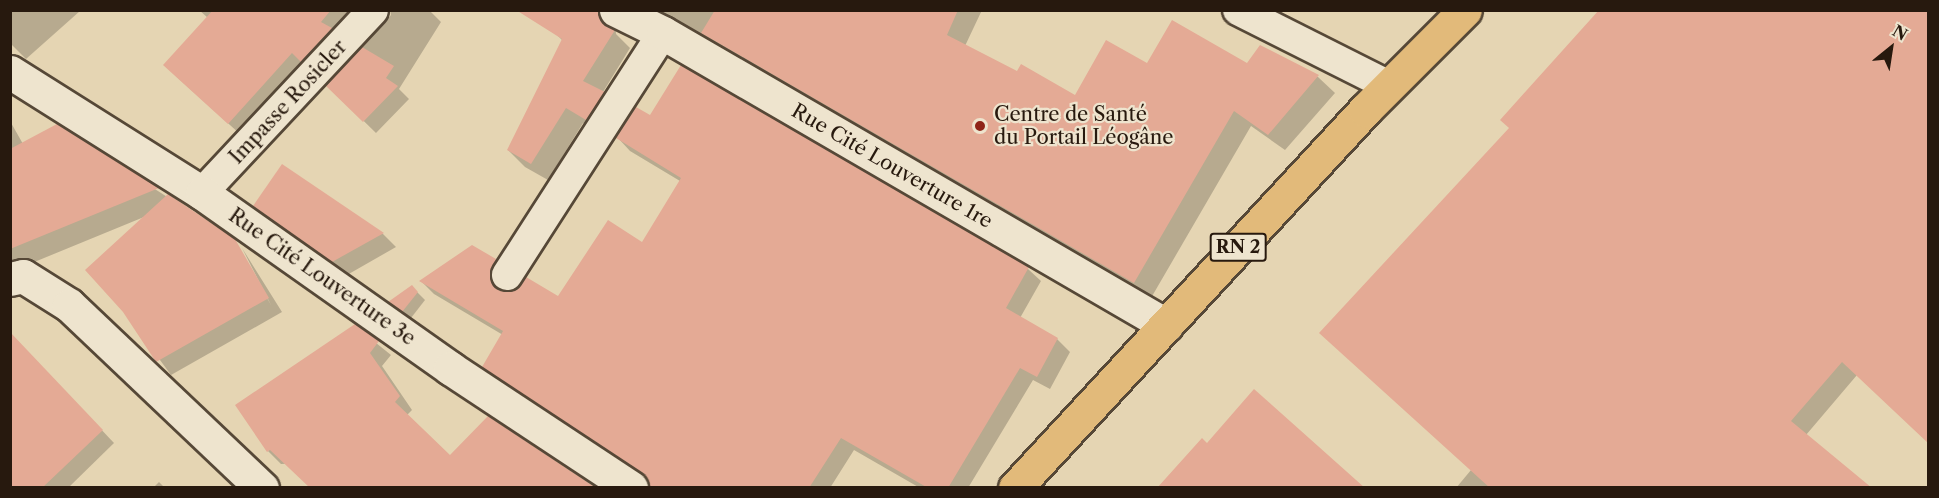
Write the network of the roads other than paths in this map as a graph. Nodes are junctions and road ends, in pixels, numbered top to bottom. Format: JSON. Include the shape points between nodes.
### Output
{"nodes":[{"id":1,"x":373,"y":10,"type":"edge"},
{"id":2,"x":616,"y":10,"type":"edge"},
{"id":3,"x":1238,"y":10,"type":"edge"},
{"id":4,"x":1465,"y":10,"type":"edge"},
{"id":5,"x":663,"y":33,"type":"junction"},
{"id":6,"x":10,"y":72,"type":"edge"},
{"id":7,"x":1389,"y":86,"type":"junction"},
{"id":8,"x":202,"y":193,"type":"junction"},
{"id":9,"x":507,"y":275,"type":"dead end"},
{"id":10,"x":17,"y":277,"type":"edge"},
{"id":11,"x":1166,"y":326,"type":"junction"},
{"id":12,"x":262,"y":488,"type":"edge"},
{"id":13,"x":630,"y":488,"type":"edge"},
{"id":14,"x":1016,"y":488,"type":"edge"}],
"edges":[{"from":1,"to":8,"type":"lane","name":"Impasse Rosicler"},
{"from":2,"to":5,"type":"street","name":"Rue Cité Louverture 1re"},
{"from":3,"to":7,"type":"lane"},
{"from":4,"to":7,"type":"main road","number":"RN 2"},
{"from":5,"to":9,"type":"lane"},
{"from":5,"to":11,"type":"street","name":"Rue Cité Louverture 1re"},
{"from":6,"to":8,"type":"street","name":"Rue Cité Louverture 3e"},
{"from":7,"to":11,"type":"main road","number":"RN 2"},
{"from":8,"to":13,"type":"street","name":"Rue Cité Louverture 3e"},
{"from":10,"to":12,"type":"street","via":[[69,305]]},
{"from":11,"to":14,"type":"main road","number":"RN 2"}]}
